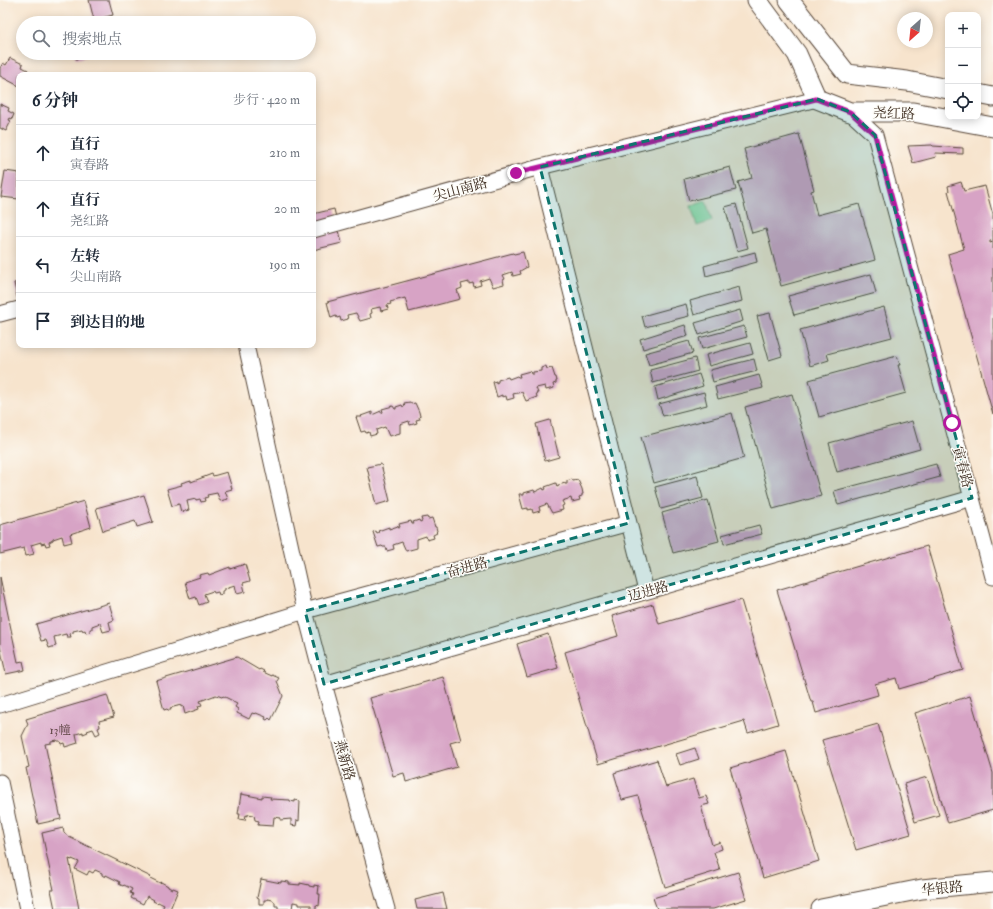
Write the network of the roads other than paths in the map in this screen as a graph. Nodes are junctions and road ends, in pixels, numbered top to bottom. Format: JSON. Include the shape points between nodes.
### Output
{"nodes":[{"id":1,"x":757,"y":0,"type":"edge"},
{"id":2,"x":789,"y":0,"type":"edge"},
{"id":3,"x":945,"y":88,"type":"edge"},
{"id":4,"x":981,"y":95,"type":"edge"},
{"id":5,"x":993,"y":97,"type":"edge"},
{"id":6,"x":816,"y":99,"type":"junction"},
{"id":7,"x":850,"y":112,"type":"junction"},
{"id":8,"x":993,"y":127,"type":"edge"},
{"id":9,"x":540,"y":167,"type":"junction"},
{"id":10,"x":316,"y":229,"type":"edge"},
{"id":11,"x":16,"y":310,"type":"edge"},
{"id":12,"x":0,"y":314,"type":"edge"},
{"id":13,"x":247,"y":348,"type":"edge"},
{"id":14,"x":972,"y":498,"type":"junction"},
{"id":15,"x":629,"y":523,"type":"junction"},
{"id":16,"x":993,"y":577,"type":"edge"},
{"id":17,"x":646,"y":591,"type":"junction"},
{"id":18,"x":305,"y":611,"type":"junction"},
{"id":19,"x":324,"y":684,"type":"junction"},
{"id":20,"x":0,"y":705,"type":"edge"},
{"id":21,"x":0,"y":782,"type":"edge"},
{"id":22,"x":993,"y":882,"type":"edge"},
{"id":23,"x":27,"y":909,"type":"edge"},
{"id":24,"x":387,"y":909,"type":"edge"},
{"id":25,"x":821,"y":909,"type":"edge"}],
"edges":[{"from":1,"to":6,"type":"main road","via":[[797,54]]},
{"from":2,"to":3,"type":"main road","via":[[847,74]]},
{"from":4,"to":5,"type":"main road"},
{"from":6,"to":7,"type":"main road","name":"尧红路"},
{"from":6,"to":9,"type":"street","name":"尖山南路"},
{"from":7,"to":8,"type":"main road","name":"尧红路","via":[[913,112]]},
{"from":7,"to":14,"type":"street","name":"寅春路","via":[[875,135]]},
{"from":9,"to":10,"type":"street","name":"尖山南路"},
{"from":9,"to":15,"type":"street"},
{"from":11,"to":12,"type":"street"},
{"from":13,"to":18,"type":"street","name":"燕新路"},
{"from":14,"to":16,"type":"street","name":"寅春路"},
{"from":14,"to":17,"type":"street","name":"迈进路"},
{"from":15,"to":17,"type":"street"},
{"from":15,"to":18,"type":"street","name":"奋进路"},
{"from":17,"to":19,"type":"street","name":"迈进路"},
{"from":18,"to":19,"type":"street","name":"燕新路"},
{"from":18,"to":20,"type":"street","name":"奋进路"},
{"from":19,"to":24,"type":"street","name":"燕新路"},
{"from":21,"to":23,"type":"street"},
{"from":22,"to":25,"type":"main road","name":"华银路","via":[[922,889]]}]}
